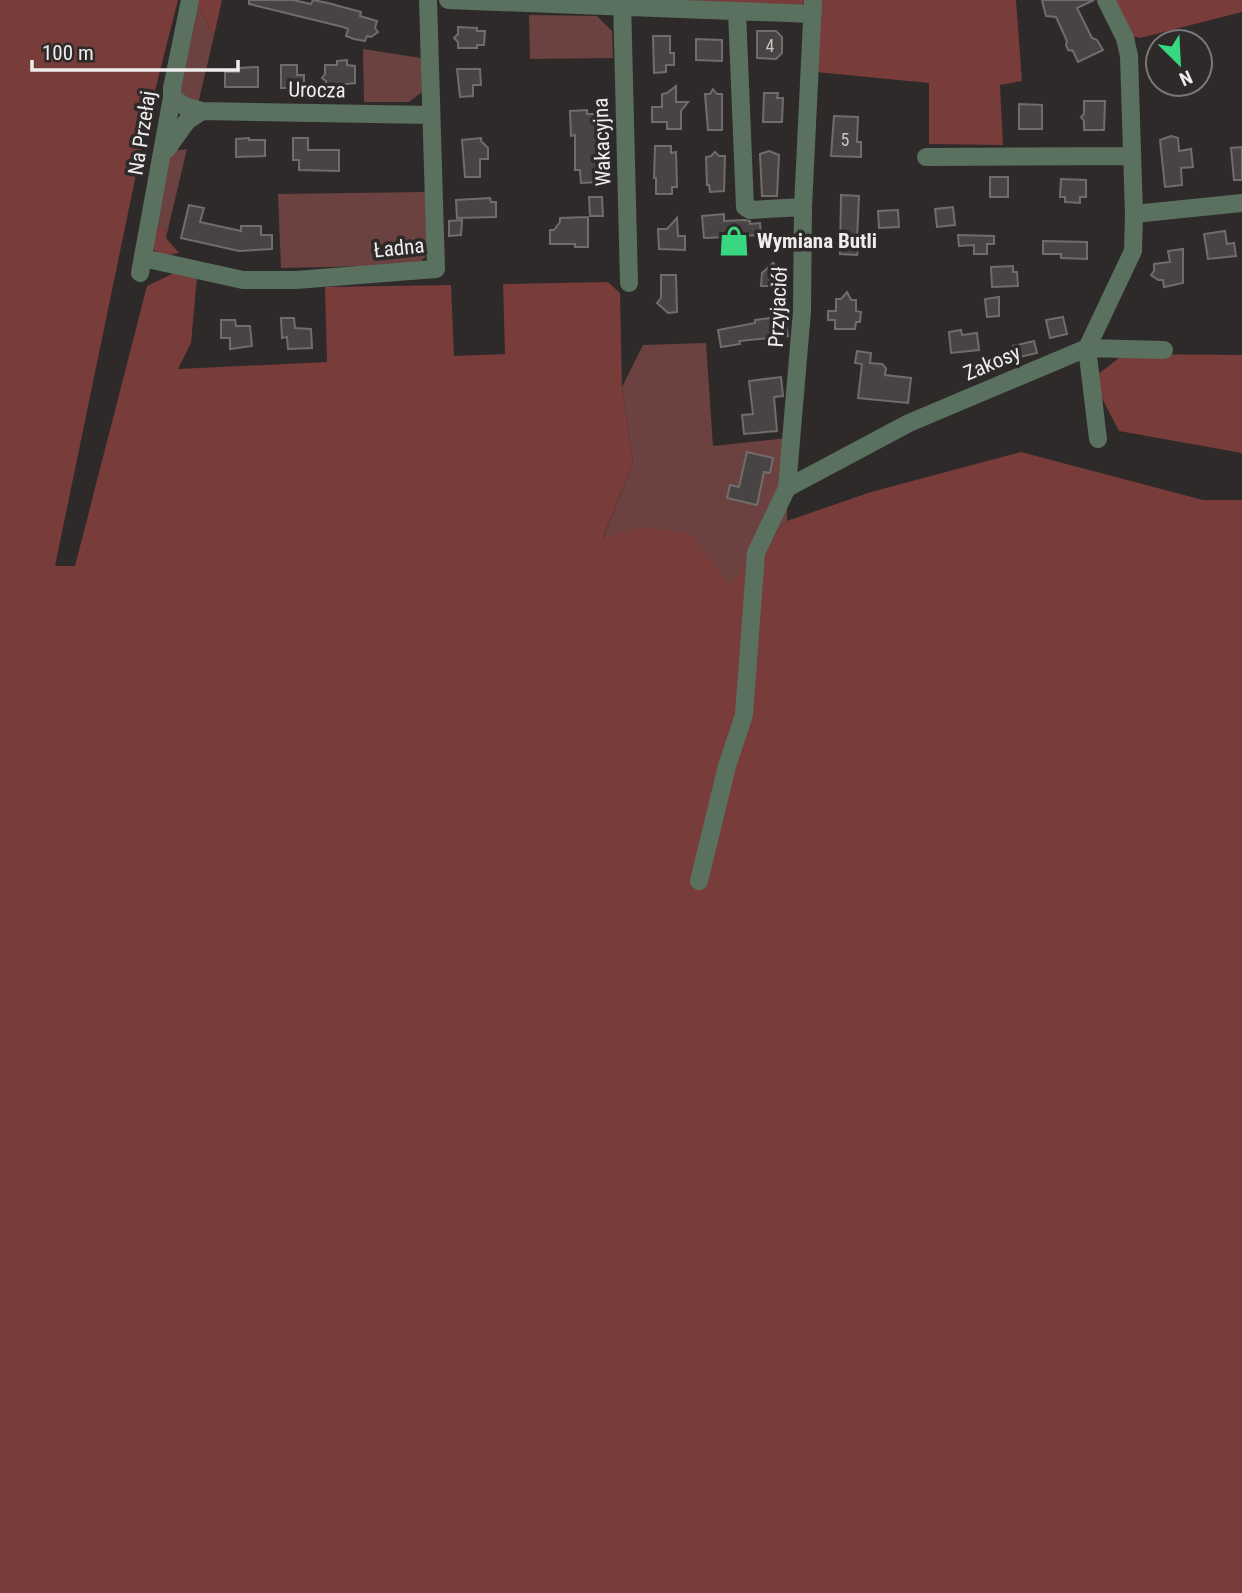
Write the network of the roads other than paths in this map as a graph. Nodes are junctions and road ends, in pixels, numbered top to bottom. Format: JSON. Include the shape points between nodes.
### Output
{"nodes":[{"id":1,"x":190,"y":0,"type":"edge"},
{"id":2,"x":428,"y":0,"type":"edge"},
{"id":3,"x":448,"y":0,"type":"edge"},
{"id":4,"x":1106,"y":0,"type":"edge"},
{"id":5,"x":621,"y":4,"type":"edge"},
{"id":6,"x":813,"y":7,"type":"edge"},
{"id":7,"x":737,"y":12,"type":"junction"},
{"id":8,"x":172,"y":97,"type":"junction"},
{"id":9,"x":202,"y":111,"type":"junction"},
{"id":10,"x":432,"y":115,"type":"junction"},
{"id":11,"x":1132,"y":156,"type":"junction"},
{"id":12,"x":926,"y":157,"type":"dead end"},
{"id":13,"x":161,"y":160,"type":"junction"},
{"id":14,"x":1242,"y":203,"type":"edge"},
{"id":15,"x":803,"y":206,"type":"junction"},
{"id":16,"x":1134,"y":214,"type":"junction"},
{"id":17,"x":141,"y":265,"type":"joint"},
{"id":18,"x":629,"y":284,"type":"dead end"},
{"id":19,"x":1087,"y":348,"type":"junction"},
{"id":20,"x":1164,"y":350,"type":"dead end"},
{"id":21,"x":1098,"y":439,"type":"dead end"},
{"id":22,"x":787,"y":488,"type":"junction"},
{"id":23,"x":699,"y":881,"type":"dead end"}],
"edges":[{"from":1,"to":8,"type":"street","name":"Na Przełaj"},
{"from":2,"to":10,"type":"street","name":"Ładna"},
{"from":3,"to":5,"type":"street"},
{"from":4,"to":11,"type":"street","via":[[1129,56]]},
{"from":5,"to":7,"type":"street"},
{"from":5,"to":18,"type":"street","name":"Wakacyjna"},
{"from":6,"to":7,"type":"street"},
{"from":6,"to":15,"type":"street","name":"Przyjaciół"},
{"from":7,"to":15,"type":"street","via":[[745,207]]},
{"from":8,"to":9,"type":"street","name":"Urocza"},
{"from":8,"to":13,"type":"street","name":"Na Przełaj"},
{"from":9,"to":10,"type":"street","name":"Urocza"},
{"from":9,"to":13,"type":"street","via":[[176,134]]},
{"from":10,"to":17,"type":"street","name":"Ładna","via":[[436,269],[243,280]]},
{"from":11,"to":12,"type":"street"},
{"from":11,"to":16,"type":"street"},
{"from":13,"to":17,"type":"street","name":"Na Przełaj"},
{"from":14,"to":16,"type":"street"},
{"from":15,"to":22,"type":"street","name":"Przyjaciół","via":[[802,311]]},
{"from":16,"to":19,"type":"street","via":[[1133,251]]},
{"from":19,"to":20,"type":"street"},
{"from":19,"to":21,"type":"street"},
{"from":19,"to":22,"type":"street","name":"Zakosy","via":[[909,423]]},
{"from":22,"to":23,"type":"street","name":"Przyjaciół","via":[[757,553],[744,715]]}]}
